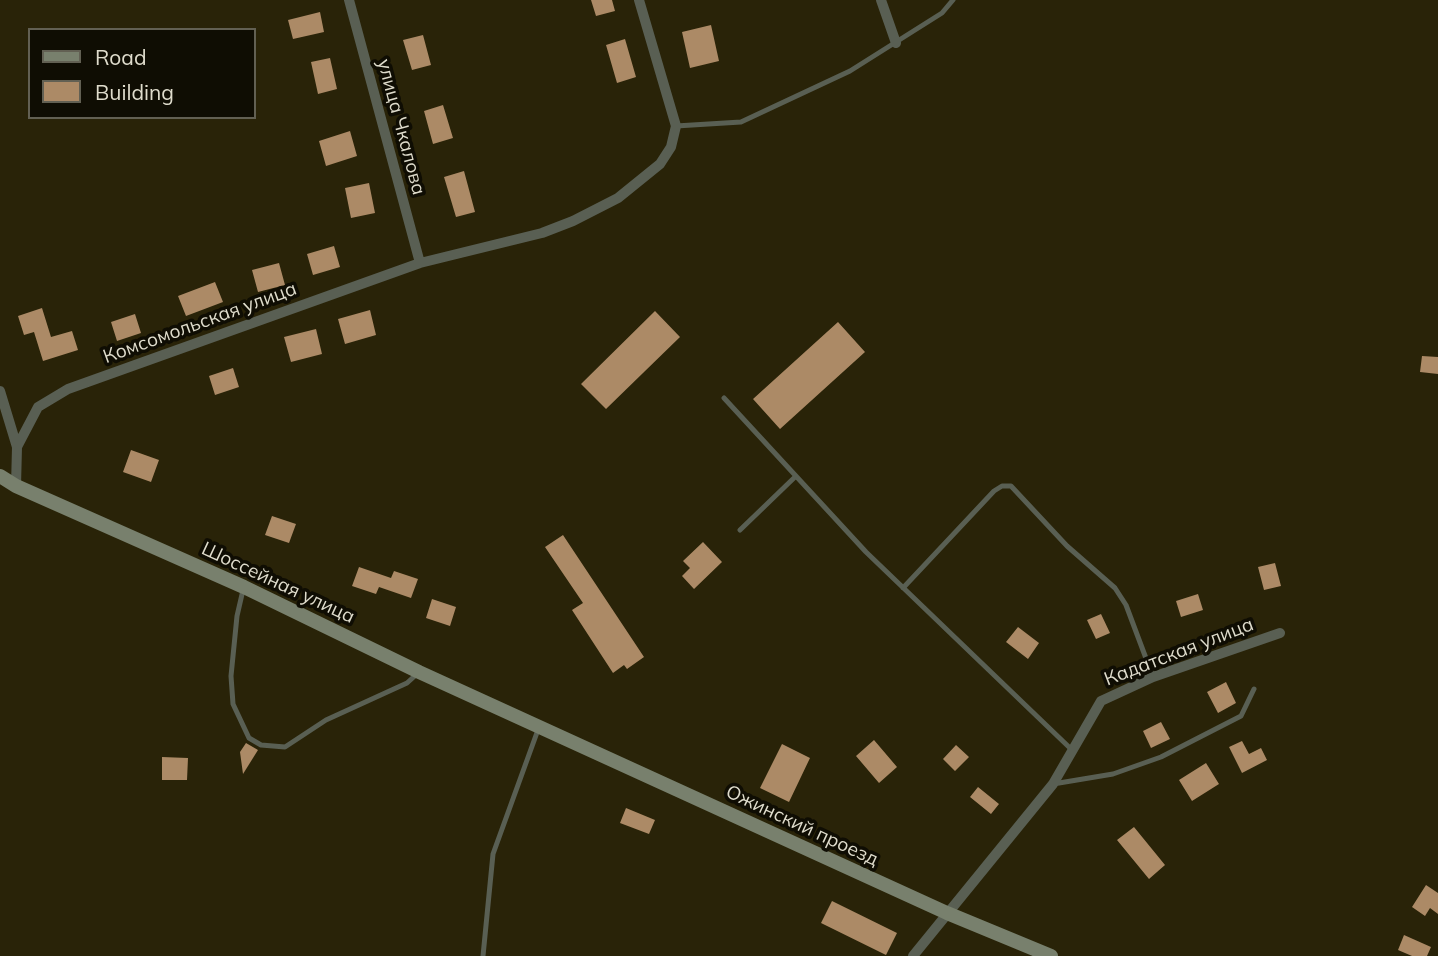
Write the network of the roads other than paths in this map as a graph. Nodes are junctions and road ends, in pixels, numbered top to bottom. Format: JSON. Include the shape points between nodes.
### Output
{"nodes":[{"id":1,"x":349,"y":0,"type":"edge"},
{"id":2,"x":639,"y":0,"type":"edge"},
{"id":3,"x":881,"y":0,"type":"edge"},
{"id":4,"x":953,"y":0,"type":"edge"},
{"id":5,"x":896,"y":44,"type":"junction"},
{"id":6,"x":676,"y":126,"type":"junction"},
{"id":7,"x":420,"y":263,"type":"junction"},
{"id":8,"x":0,"y":391,"type":"edge"},
{"id":9,"x":724,"y":398,"type":"dead end"},
{"id":10,"x":17,"y":447,"type":"junction"},
{"id":11,"x":0,"y":476,"type":"edge"},
{"id":12,"x":796,"y":476,"type":"junction"},
{"id":13,"x":16,"y":486,"type":"junction"},
{"id":14,"x":740,"y":530,"type":"dead end"},
{"id":15,"x":244,"y":587,"type":"junction"},
{"id":16,"x":902,"y":588,"type":"junction"},
{"id":17,"x":1280,"y":633,"type":"dead end"},
{"id":18,"x":419,"y":673,"type":"junction"},
{"id":19,"x":1153,"y":677,"type":"junction"},
{"id":20,"x":1254,"y":690,"type":"dead end"},
{"id":21,"x":539,"y":727,"type":"junction"},
{"id":22,"x":1072,"y":749,"type":"junction"},
{"id":23,"x":1053,"y":784,"type":"junction"},
{"id":24,"x":947,"y":913,"type":"junction"},
{"id":25,"x":483,"y":956,"type":"edge"},
{"id":26,"x":913,"y":956,"type":"edge"},
{"id":27,"x":1051,"y":956,"type":"edge"}],
"edges":[{"from":1,"to":7,"type":"street","name":"улица Чкалова"},
{"from":2,"to":6,"type":"street"},
{"from":3,"to":5,"type":"street"},
{"from":4,"to":5,"type":"lane","via":[[943,13]]},
{"from":5,"to":6,"type":"lane","via":[[741,122]]},
{"from":6,"to":7,"type":"street","name":"Комсомольская улица","via":[[671,147],[660,164],[618,198],[542,233]]},
{"from":7,"to":10,"type":"street","name":"Комсомольская улица","via":[[68,389],[38,407]]},
{"from":8,"to":10,"type":"street"},
{"from":9,"to":12,"type":"lane"},
{"from":10,"to":13,"type":"street"},
{"from":11,"to":13,"type":"main road","name":"Шоссейная улица"},
{"from":12,"to":14,"type":"lane"},
{"from":12,"to":16,"type":"lane"},
{"from":13,"to":15,"type":"main road","name":"Шоссейная улица"},
{"from":15,"to":18,"type":"main road","name":"Шоссейная улица"},
{"from":15,"to":18,"type":"lane","via":[[235,628],[233,704],[249,738],[261,745],[285,747],[326,720],[407,683]]},
{"from":16,"to":19,"type":"lane","via":[[994,491],[1011,486],[1067,546],[1115,588]]},
{"from":16,"to":22,"type":"lane"},
{"from":17,"to":19,"type":"street","name":"Кадатская улица"},
{"from":18,"to":21,"type":"main road","name":"Шоссейная улица"},
{"from":19,"to":22,"type":"street","name":"Кадатская улица","via":[[1101,701]]},
{"from":20,"to":23,"type":"lane","via":[[1241,716],[1161,757],[1113,774]]},
{"from":21,"to":24,"type":"main road","name":"Ожинский проезд"},
{"from":21,"to":25,"type":"lane","via":[[493,854]]},
{"from":22,"to":23,"type":"street","name":"Кадатская улица"},
{"from":23,"to":24,"type":"street","name":"Кадатская улица"},
{"from":24,"to":26,"type":"street","name":"Кадатская улица"},
{"from":24,"to":27,"type":"main road","name":"Ожинский проезд"}]}
